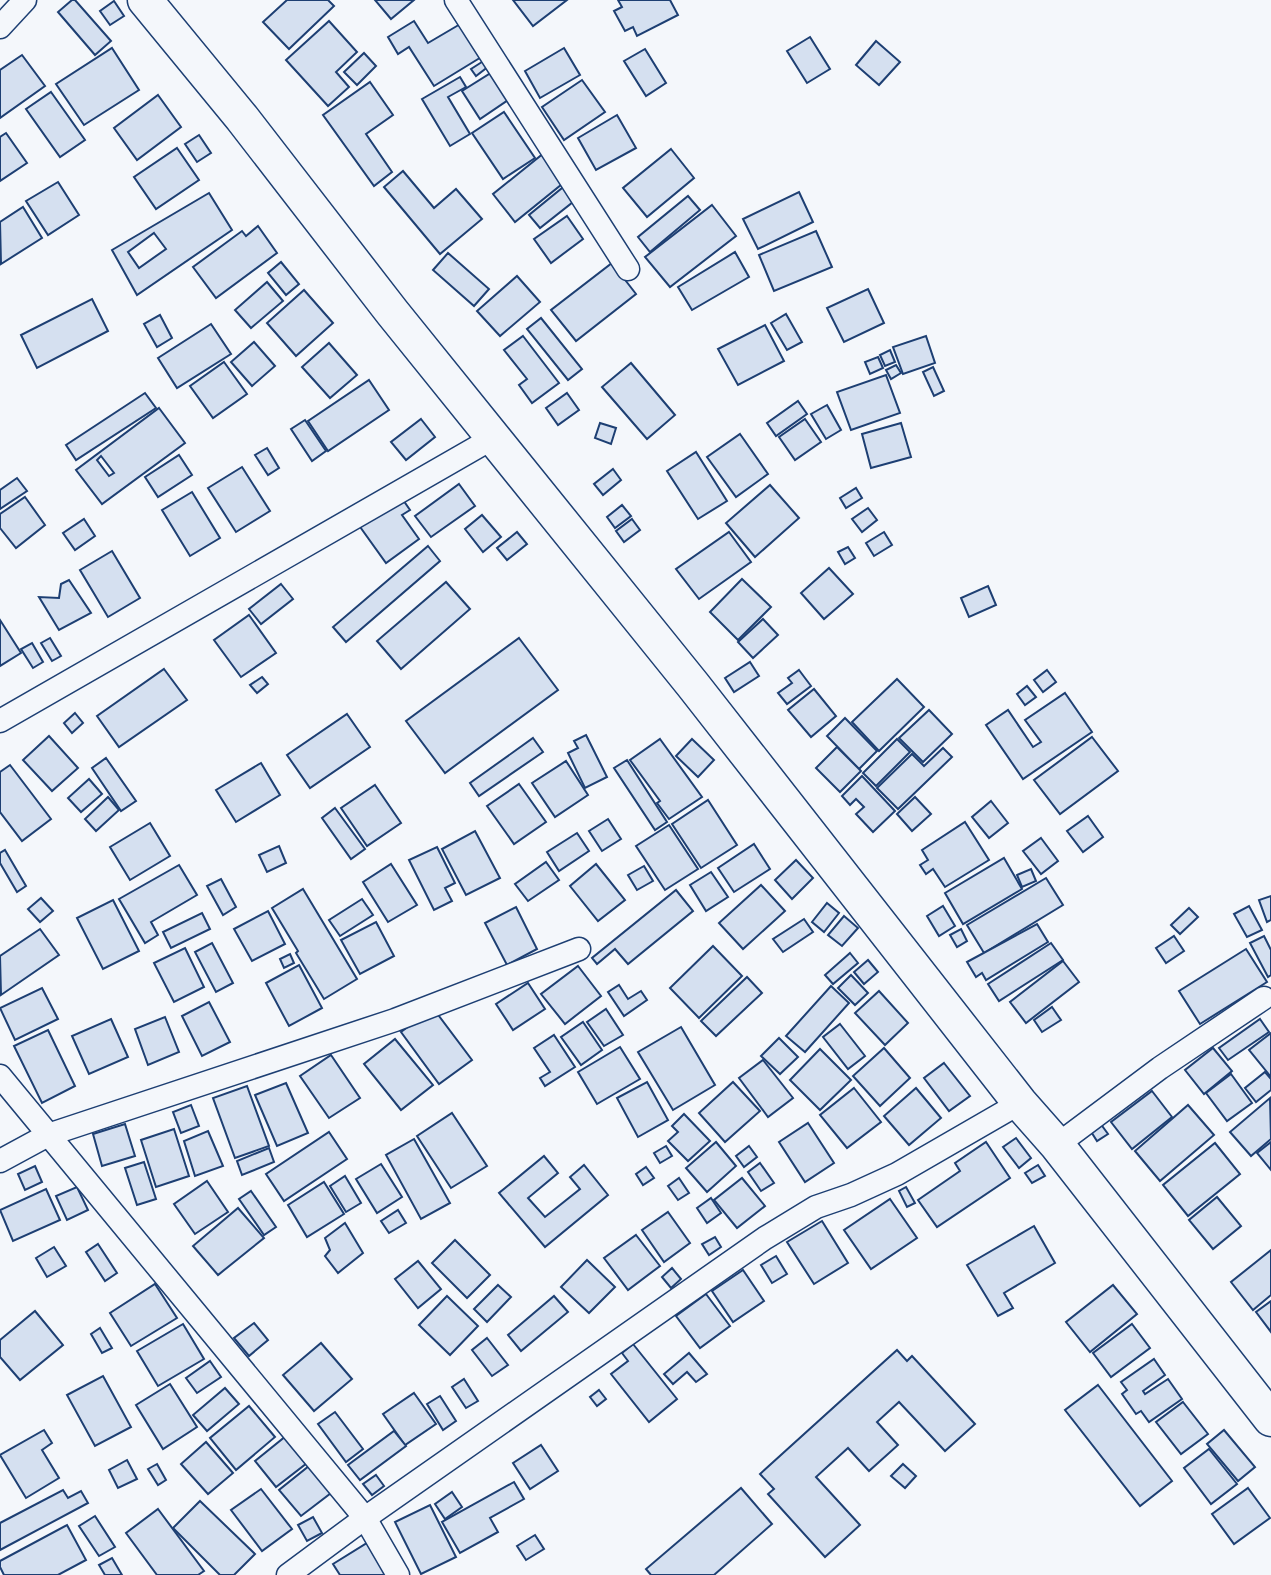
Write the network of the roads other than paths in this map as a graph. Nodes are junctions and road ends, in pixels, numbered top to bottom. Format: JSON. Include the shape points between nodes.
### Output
{"nodes":[{"id":1,"x":25,"y":0,"type":"edge"},
{"id":2,"x":145,"y":0,"type":"edge"},
{"id":3,"x":456,"y":0,"type":"edge"},
{"id":4,"x":0,"y":27,"type":"edge"},
{"id":5,"x":628,"y":269,"type":"dead end"},
{"id":6,"x":493,"y":438,"type":"junction"},
{"id":7,"x":0,"y":721,"type":"edge"},
{"id":8,"x":579,"y":949,"type":"dead end"},
{"id":9,"x":1264,"y":998,"type":"dead end"},
{"id":10,"x":0,"y":1076,"type":"edge"},
{"id":11,"x":1020,"y":1103,"type":"junction"},
{"id":12,"x":48,"y":1135,"type":"junction"},
{"id":13,"x":1057,"y":1145,"type":"junction"},
{"id":14,"x":0,"y":1161,"type":"edge"},
{"id":15,"x":1271,"y":1419,"type":"edge"},
{"id":16,"x":365,"y":1518,"type":"junction"},
{"id":17,"x":288,"y":1575,"type":"edge"},
{"id":18,"x":398,"y":1575,"type":"edge"}],
"edges":[{"from":1,"to":4,"type":"street"},
{"from":2,"to":6,"type":"main road"},
{"from":3,"to":5,"type":"street"},
{"from":6,"to":7,"type":"street"},
{"from":6,"to":11,"type":"main road"},
{"from":8,"to":12,"type":"street","via":[[395,1020]]},
{"from":9,"to":13,"type":"street"},
{"from":10,"to":12,"type":"street"},
{"from":11,"to":13,"type":"main road"},
{"from":11,"to":16,"type":"street","via":[[897,1174],[816,1207],[765,1238]]},
{"from":12,"to":14,"type":"street"},
{"from":12,"to":16,"type":"street"},
{"from":13,"to":15,"type":"main road"},
{"from":16,"to":17,"type":"street"},
{"from":16,"to":18,"type":"street"}]}
